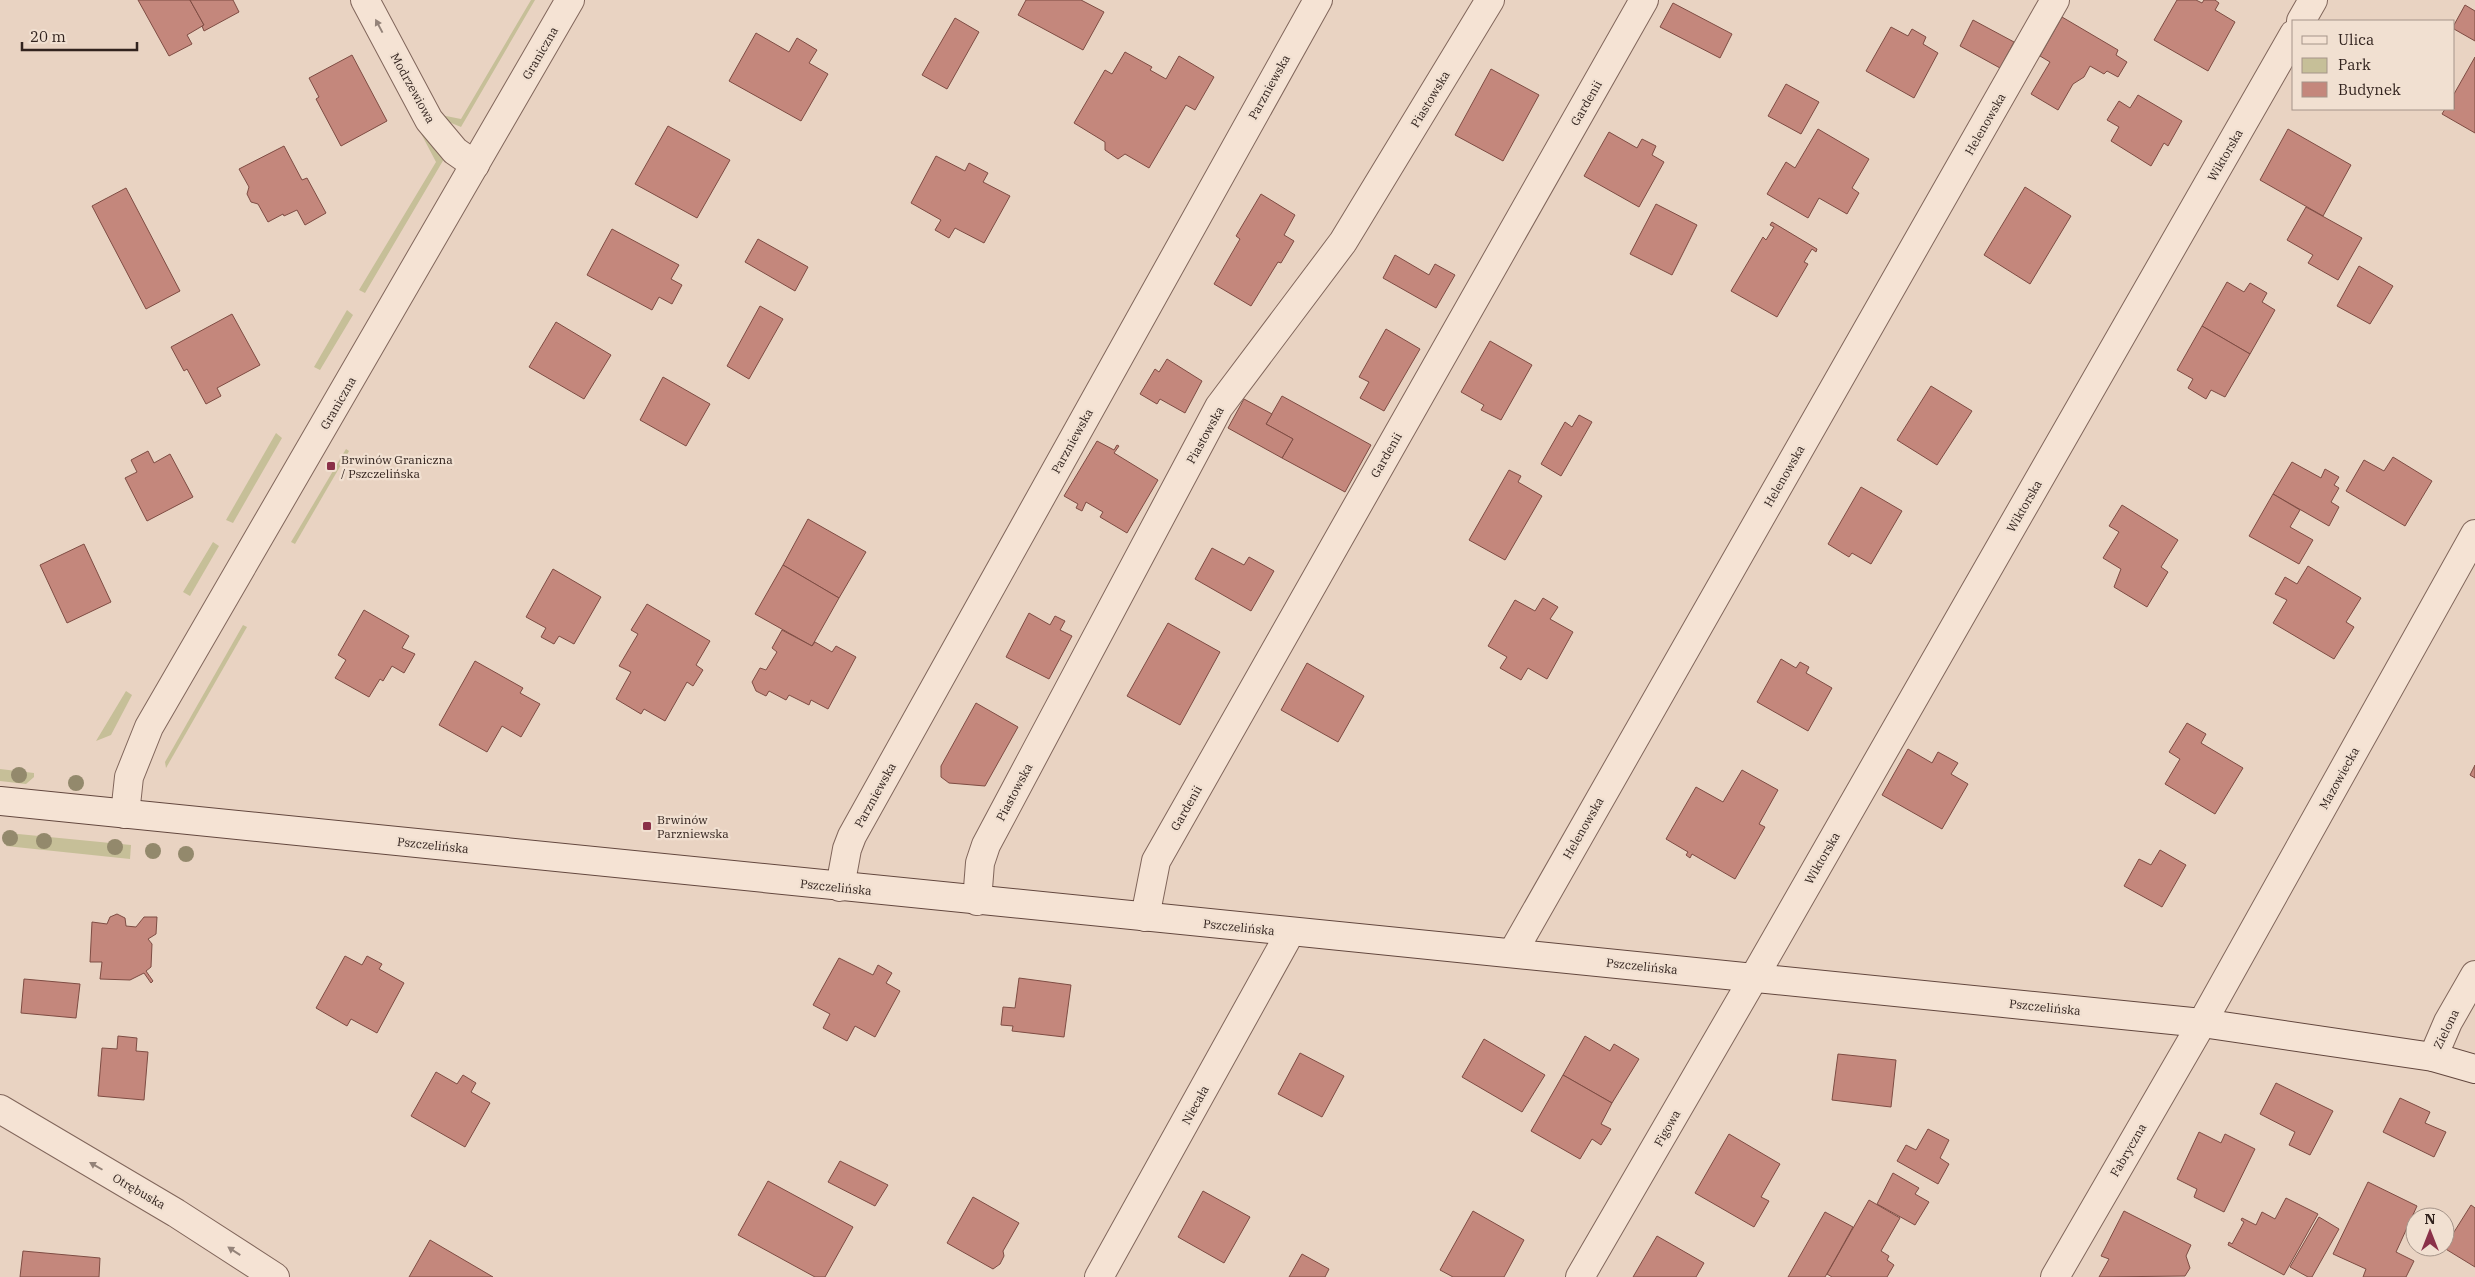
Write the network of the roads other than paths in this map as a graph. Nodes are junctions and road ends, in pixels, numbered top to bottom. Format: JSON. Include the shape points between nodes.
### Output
{"nodes":[{"id":1,"x":365,"y":0,"type":"edge"},
{"id":2,"x":570,"y":0,"type":"edge"},
{"id":3,"x":1318,"y":0,"type":"edge"},
{"id":4,"x":1490,"y":0,"type":"edge"},
{"id":5,"x":1644,"y":0,"type":"edge"},
{"id":6,"x":2055,"y":0,"type":"edge"},
{"id":7,"x":2313,"y":0,"type":"edge"},
{"id":8,"x":2302,"y":20,"type":"edge"},
{"id":9,"x":2292,"y":38,"type":"edge"},
{"id":10,"x":475,"y":165,"type":"junction"},
{"id":11,"x":2475,"y":534,"type":"edge"},
{"id":12,"x":0,"y":802,"type":"edge"},
{"id":13,"x":125,"y":814,"type":"junction"},
{"id":14,"x":840,"y":887,"type":"junction"},
{"id":15,"x":977,"y":901,"type":"junction"},
{"id":16,"x":1145,"y":917,"type":"junction"},
{"id":17,"x":1290,"y":933,"type":"junction"},
{"id":18,"x":1512,"y":952,"type":"junction"},
{"id":19,"x":2475,"y":975,"type":"edge"},
{"id":20,"x":1754,"y":979,"type":"junction"},
{"id":21,"x":2202,"y":1023,"type":"junction"},
{"id":22,"x":2433,"y":1057,"type":"junction"},
{"id":23,"x":2475,"y":1069,"type":"edge"},
{"id":24,"x":0,"y":1109,"type":"edge"},
{"id":25,"x":275,"y":1277,"type":"edge"},
{"id":26,"x":1099,"y":1277,"type":"edge"},
{"id":27,"x":1580,"y":1277,"type":"edge"},
{"id":28,"x":2055,"y":1277,"type":"edge"}],
"edges":[{"from":10,"to":1,"type":"street","name":"Modrzewiowa","one_way":true,"via":[[455,151],[429,120]]},
{"from":2,"to":10,"type":"street","name":"Graniczna"},
{"from":3,"to":14,"type":"street","name":"Parzniewska","via":[[852,836]]},
{"from":4,"to":15,"type":"street","name":"Piastowska","via":[[1343,242],[1219,407],[986,845],[980,863]]},
{"from":5,"to":16,"type":"street","name":"Gardenii","via":[[1156,862]]},
{"from":6,"to":18,"type":"street","name":"Helenowska"},
{"from":7,"to":8,"type":"street"},
{"from":9,"to":20,"type":"street","name":"Wiktorska"},
{"from":10,"to":13,"type":"street","name":"Graniczna","via":[[149,727],[129,777]]},
{"from":11,"to":21,"type":"street","name":"Mazowiecka"},
{"from":12,"to":13,"type":"street","name":"Pszczelińska"},
{"from":13,"to":14,"type":"street","name":"Pszczelińska"},
{"from":14,"to":15,"type":"street","name":"Pszczelińska"},
{"from":15,"to":16,"type":"street","name":"Pszczelińska"},
{"from":16,"to":17,"type":"street","name":"Pszczelińska"},
{"from":17,"to":18,"type":"street","name":"Pszczelińska"},
{"from":17,"to":26,"type":"street","name":"Niecała"},
{"from":18,"to":20,"type":"street","name":"Pszczelińska"},
{"from":19,"to":22,"type":"street","name":"Zielona","via":[[2448,1022]]},
{"from":20,"to":21,"type":"street","name":"Pszczelińska"},
{"from":20,"to":27,"type":"street","name":"Figowa"},
{"from":21,"to":22,"type":"street","name":"Pszczelińska"},
{"from":21,"to":28,"type":"street","name":"Fabryczna"},
{"from":22,"to":23,"type":"street","name":"Pszczelińska"},
{"from":25,"to":24,"type":"street","name":"Otrębuska","one_way":true,"via":[[176,1213]]}]}
